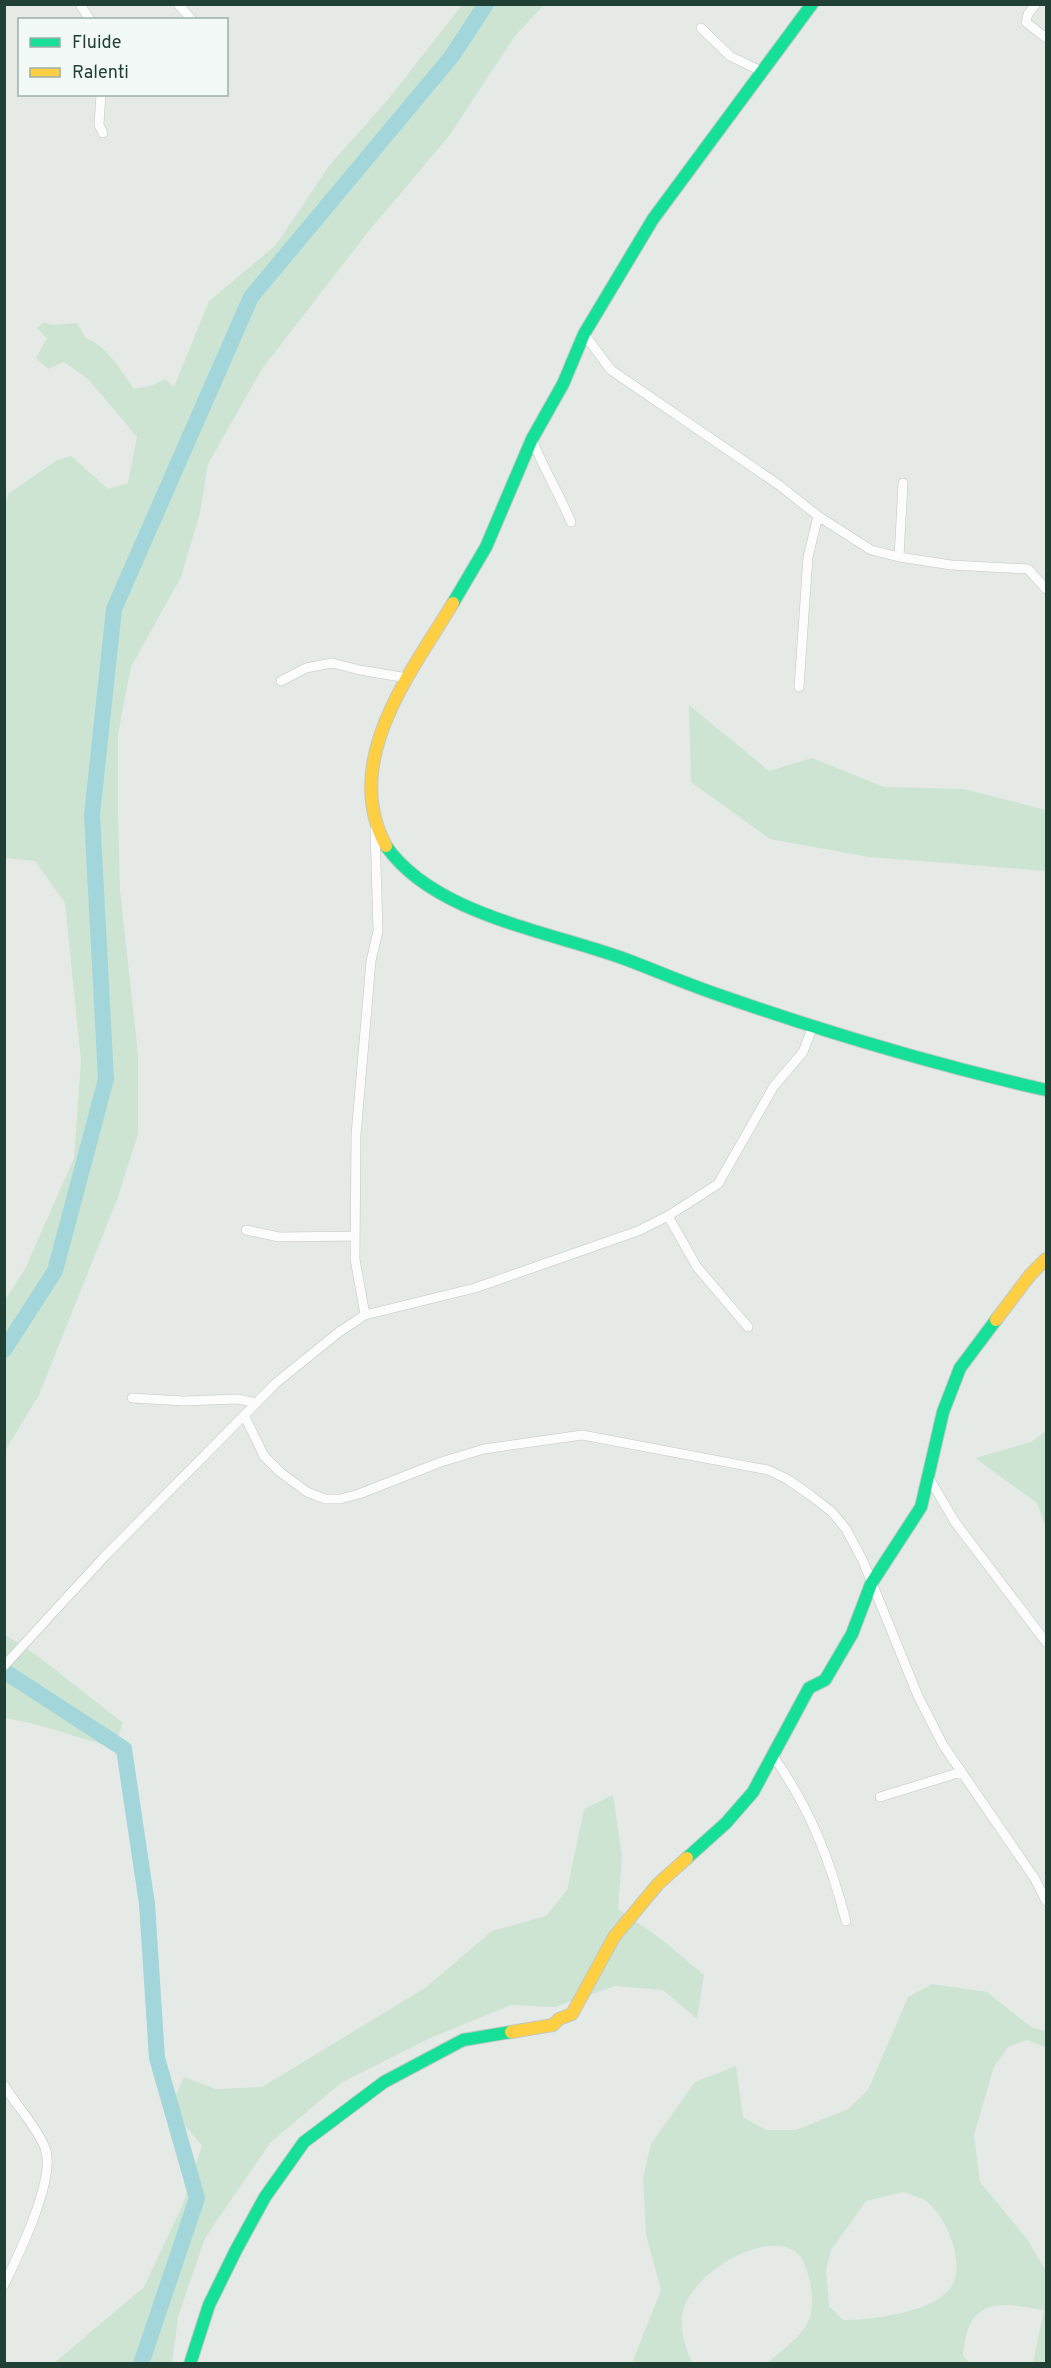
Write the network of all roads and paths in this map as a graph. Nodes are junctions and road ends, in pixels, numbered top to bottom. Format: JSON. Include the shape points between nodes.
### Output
{"nodes":[{"id":1,"x":80,"y":4,"type":"edge"},
{"id":2,"x":178,"y":4,"type":"edge"},
{"id":3,"x":812,"y":4,"type":"edge"},
{"id":4,"x":1036,"y":4,"type":"edge"},
{"id":5,"x":89,"y":18,"type":"edge"},
{"id":6,"x":190,"y":18,"type":"edge"},
{"id":7,"x":701,"y":28,"type":"dead end"},
{"id":8,"x":1047,"y":38,"type":"edge"},
{"id":9,"x":761,"y":71,"type":"junction"},
{"id":10,"x":100,"y":96,"type":"edge"},
{"id":11,"x":103,"y":133,"type":"dead end"},
{"id":12,"x":584,"y":334,"type":"junction"},
{"id":13,"x":532,"y":439,"type":"junction"},
{"id":14,"x":903,"y":483,"type":"dead end"},
{"id":15,"x":818,"y":516,"type":"junction"},
{"id":16,"x":571,"y":522,"type":"dead end"},
{"id":17,"x":898,"y":557,"type":"junction"},
{"id":18,"x":1047,"y":589,"type":"edge"},
{"id":19,"x":408,"y":678,"type":"junction"},
{"id":20,"x":281,"y":681,"type":"dead end"},
{"id":21,"x":799,"y":687,"type":"dead end"},
{"id":22,"x":375,"y":826,"type":"junction"},
{"id":23,"x":813,"y":1026,"type":"junction"},
{"id":24,"x":1047,"y":1090,"type":"edge"},
{"id":25,"x":668,"y":1216,"type":"junction"},
{"id":26,"x":246,"y":1230,"type":"dead end"},
{"id":27,"x":355,"y":1236,"type":"junction"},
{"id":28,"x":1047,"y":1259,"type":"edge"},
{"id":29,"x":365,"y":1315,"type":"junction"},
{"id":30,"x":748,"y":1327,"type":"dead end"},
{"id":31,"x":132,"y":1398,"type":"dead end"},
{"id":32,"x":257,"y":1403,"type":"junction"},
{"id":33,"x":245,"y":1417,"type":"junction"},
{"id":34,"x":929,"y":1478,"type":"junction"},
{"id":35,"x":871,"y":1584,"type":"junction"},
{"id":36,"x":1047,"y":1642,"type":"edge"},
{"id":37,"x":4,"y":1666,"type":"edge"},
{"id":38,"x":773,"y":1756,"type":"junction"},
{"id":39,"x":961,"y":1772,"type":"junction"},
{"id":40,"x":880,"y":1797,"type":"dead end"},
{"id":41,"x":1047,"y":1901,"type":"edge"},
{"id":42,"x":846,"y":1921,"type":"dead end"},
{"id":43,"x":4,"y":2085,"type":"edge"},
{"id":44,"x":4,"y":2285,"type":"edge"},
{"id":45,"x":190,"y":2364,"type":"edge"}],
"edges":[{"from":1,"to":5,"type":"street"},
{"from":2,"to":6,"type":"street"},
{"from":3,"to":9,"type":"street"},
{"from":4,"to":8,"type":"street","via":[[1026,21]]},
{"from":7,"to":9,"type":"street","via":[[730,56]]},
{"from":9,"to":12,"type":"street","via":[[653,219]]},
{"from":10,"to":11,"type":"street","via":[[99,125]]},
{"from":12,"to":13,"type":"street","via":[[563,384]]},
{"from":12,"to":15,"type":"street","via":[[611,370]]},
{"from":13,"to":16,"type":"street"},
{"from":13,"to":19,"type":"street","via":[[486,547]]},
{"from":14,"to":17,"type":"street"},
{"from":15,"to":17,"type":"street","via":[[871,550]]},
{"from":15,"to":21,"type":"street","via":[[808,557]]},
{"from":17,"to":18,"type":"street","via":[[951,565],[1022,568],[1033,572]]},
{"from":19,"to":20,"type":"street","via":[[332,663],[306,668]]},
{"from":19,"to":22,"type":"street","via":[[384,720],[375,752],[371,794]]},
{"from":22,"to":23,"type":"street","via":[[403,867],[452,900]]},
{"from":22,"to":27,"type":"street","via":[[378,931],[371,961],[362,1054]]},
{"from":23,"to":24,"type":"street","via":[[958,1070]]},
{"from":23,"to":25,"type":"street","via":[[803,1052],[774,1086],[718,1184]]},
{"from":25,"to":29,"type":"street","via":[[638,1231],[475,1288]]},
{"from":25,"to":30,"type":"street","via":[[697,1267]]},
{"from":26,"to":27,"type":"street","via":[[279,1237]]},
{"from":27,"to":29,"type":"street"},
{"from":28,"to":34,"type":"street","via":[[1030,1275],[960,1368],[943,1412]]},
{"from":29,"to":32,"type":"street","via":[[276,1383]]},
{"from":31,"to":32,"type":"street","via":[[238,1399]]},
{"from":32,"to":33,"type":"street"},
{"from":33,"to":35,"type":"street","via":[[264,1456],[307,1492],[325,1499],[359,1494],[484,1449],[582,1435],[768,1470],[788,1479],[840,1520]]},
{"from":33,"to":37,"type":"street","via":[[105,1556]]},
{"from":34,"to":35,"type":"street","via":[[911,1526]]},
{"from":34,"to":36,"type":"street","via":[[955,1522]]},
{"from":35,"to":38,"type":"street","via":[[852,1634],[825,1680],[809,1688]]},
{"from":35,"to":39,"type":"street","via":[[918,1696]]},
{"from":38,"to":42,"type":"street","via":[[804,1802],[834,1874]]},
{"from":38,"to":45,"type":"street","via":[[758,1785],[731,1818],[658,1884],[614,1937],[572,2014],[553,2025],[463,2040],[384,2082],[304,2142],[236,2250],[209,2305]]},
{"from":39,"to":40,"type":"street"},
{"from":39,"to":41,"type":"street"},
{"from":43,"to":44,"type":"street","via":[[42,2142],[47,2157],[45,2180],[33,2217]]}]}
